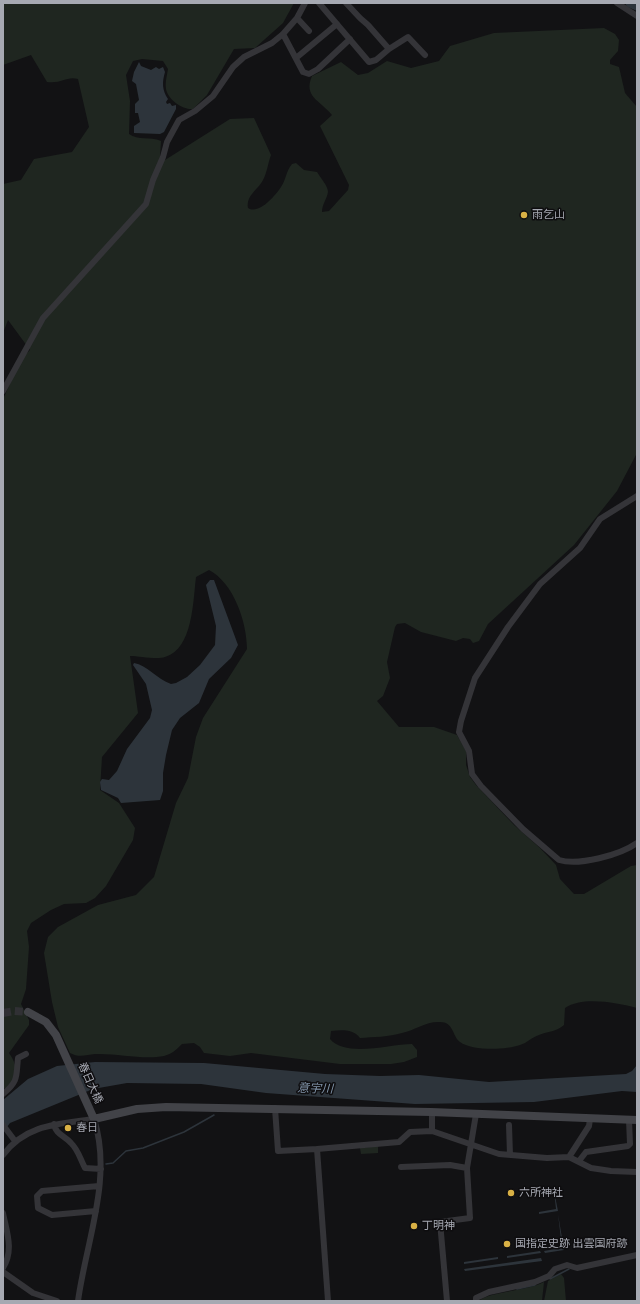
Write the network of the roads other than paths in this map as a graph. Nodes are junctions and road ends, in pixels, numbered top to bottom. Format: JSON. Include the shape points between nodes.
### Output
{"nodes":[{"id":1,"x":305,"y":3,"type":"edge"},
{"id":2,"x":319,"y":3,"type":"edge"},
{"id":3,"x":346,"y":3,"type":"edge"},
{"id":4,"x":617,"y":3,"type":"edge"},
{"id":5,"x":637,"y":16,"type":"edge"},
{"id":6,"x":297,"y":18,"type":"junction"},
{"id":7,"x":337,"y":24,"type":"junction"},
{"id":8,"x":309,"y":31,"type":"dead end"},
{"id":9,"x":282,"y":34,"type":"junction"},
{"id":10,"x":350,"y":39,"type":"junction"},
{"id":11,"x":389,"y":49,"type":"junction"},
{"id":12,"x":425,"y":55,"type":"dead end"},
{"id":13,"x":296,"y":58,"type":"junction"},
{"id":14,"x":3,"y":391,"type":"edge"},
{"id":15,"x":637,"y":496,"type":"edge"},
{"id":16,"x":637,"y":843,"type":"edge"},
{"id":17,"x":28,"y":1012,"type":"tunnel mouth"},
{"id":18,"x":26,"y":1054,"type":"dead end"},
{"id":19,"x":3,"y":1094,"type":"edge"},
{"id":20,"x":275,"y":1108,"type":"junction"},
{"id":21,"x":432,"y":1112,"type":"junction"},
{"id":22,"x":476,"y":1114,"type":"junction"},
{"id":23,"x":93,"y":1118,"type":"junction"},
{"id":24,"x":590,"y":1119,"type":"junction"},
{"id":25,"x":633,"y":1120,"type":"edge"},
{"id":26,"x":54,"y":1124,"type":"junction"},
{"id":27,"x":3,"y":1125,"type":"edge"},
{"id":28,"x":509,"y":1125,"type":"dead end"},
{"id":29,"x":432,"y":1131,"type":"junction"},
{"id":30,"x":15,"y":1139,"type":"junction"},
{"id":31,"x":471,"y":1144,"type":"junction"},
{"id":32,"x":317,"y":1149,"type":"junction"},
{"id":33,"x":3,"y":1155,"type":"edge"},
{"id":34,"x":510,"y":1155,"type":"junction"},
{"id":35,"x":569,"y":1157,"type":"junction"},
{"id":36,"x":579,"y":1161,"type":"junction"},
{"id":37,"x":402,"y":1167,"type":"dead end"},
{"id":38,"x":467,"y":1168,"type":"junction"},
{"id":39,"x":101,"y":1169,"type":"junction"},
{"id":40,"x":637,"y":1172,"type":"edge"},
{"id":41,"x":99,"y":1186,"type":"junction"},
{"id":42,"x":96,"y":1211,"type":"junction"},
{"id":43,"x":3,"y":1213,"type":"edge"},
{"id":44,"x":637,"y":1255,"type":"edge"},
{"id":45,"x":3,"y":1268,"type":"edge"},
{"id":46,"x":3,"y":1272,"type":"edge"},
{"id":47,"x":476,"y":1299,"type":"edge"},
{"id":48,"x":57,"y":1301,"type":"edge"},
{"id":49,"x":78,"y":1301,"type":"edge"},
{"id":50,"x":328,"y":1301,"type":"edge"},
{"id":51,"x":447,"y":1301,"type":"edge"},
{"id":52,"x":469,"y":1301,"type":"edge"}],
"edges":[{"from":1,"to":6,"type":"street"},
{"from":2,"to":7,"type":"street"},
{"from":3,"to":11,"type":"street"},
{"from":4,"to":5,"type":"street"},
{"from":6,"to":8,"type":"street"},
{"from":6,"to":9,"type":"street"},
{"from":7,"to":10,"type":"street"},
{"from":7,"to":13,"type":"street"},
{"from":9,"to":13,"type":"street"},
{"from":9,"to":14,"type":"street","via":[[272,43],[244,57],[213,96],[179,120],[167,142],[146,204],[43,318]]},
{"from":10,"to":11,"type":"street","via":[[369,62],[376,60]]},
{"from":10,"to":13,"type":"street","via":[[312,73],[303,72]]},
{"from":11,"to":12,"type":"street","via":[[408,37]]},
{"from":15,"to":16,"type":"street","via":[[600,520],[580,548],[540,584],[508,626],[474,678],[459,728],[469,751],[472,774],[481,786],[523,829],[559,860],[566,863],[604,857],[627,850]]},
{"from":17,"to":23,"type":"street","name":"春日大橋","via":[[38,1016],[48,1025],[68,1059]]},
{"from":18,"to":19,"type":"street","via":[[18,1058],[15,1082]]},
{"from":20,"to":21,"type":"street"},
{"from":20,"to":23,"type":"street","via":[[157,1107]]},
{"from":20,"to":32,"type":"street","via":[[278,1151]]},
{"from":21,"to":22,"type":"street"},
{"from":21,"to":29,"type":"street"},
{"from":22,"to":24,"type":"street"},
{"from":22,"to":31,"type":"street"},
{"from":23,"to":26,"type":"street"},
{"from":23,"to":39,"type":"street","via":[[101,1149]]},
{"from":24,"to":25,"type":"street"},
{"from":24,"to":35,"type":"street","via":[[589,1126]]},
{"from":25,"to":36,"type":"street","via":[[628,1146],[586,1152]]},
{"from":26,"to":30,"type":"street","via":[[30,1131]]},
{"from":26,"to":39,"type":"street","via":[[57,1133],[68,1140],[79,1153],[85,1168]]},
{"from":27,"to":30,"type":"street"},
{"from":28,"to":34,"type":"street"},
{"from":29,"to":31,"type":"street"},
{"from":29,"to":32,"type":"street","via":[[410,1132],[399,1142]]},
{"from":30,"to":33,"type":"street"},
{"from":31,"to":34,"type":"street"},
{"from":31,"to":38,"type":"street"},
{"from":32,"to":50,"type":"street"},
{"from":34,"to":35,"type":"street"},
{"from":35,"to":36,"type":"street"},
{"from":36,"to":40,"type":"street","via":[[591,1168]]},
{"from":37,"to":38,"type":"street","via":[[450,1165]]},
{"from":38,"to":51,"type":"street","via":[[470,1218],[442,1221],[440,1224]]},
{"from":39,"to":41,"type":"street"},
{"from":41,"to":42,"type":"street"},
{"from":41,"to":42,"type":"street","via":[[42,1191],[37,1196],[38,1208],[52,1215]]},
{"from":42,"to":49,"type":"street"},
{"from":43,"to":45,"type":"street","via":[[9,1241],[9,1256]]},
{"from":44,"to":47,"type":"street","via":[[577,1268],[566,1265],[535,1282],[489,1292]]},
{"from":46,"to":48,"type":"street","via":[[33,1293]]},
{"from":47,"to":52,"type":"street"}]}
